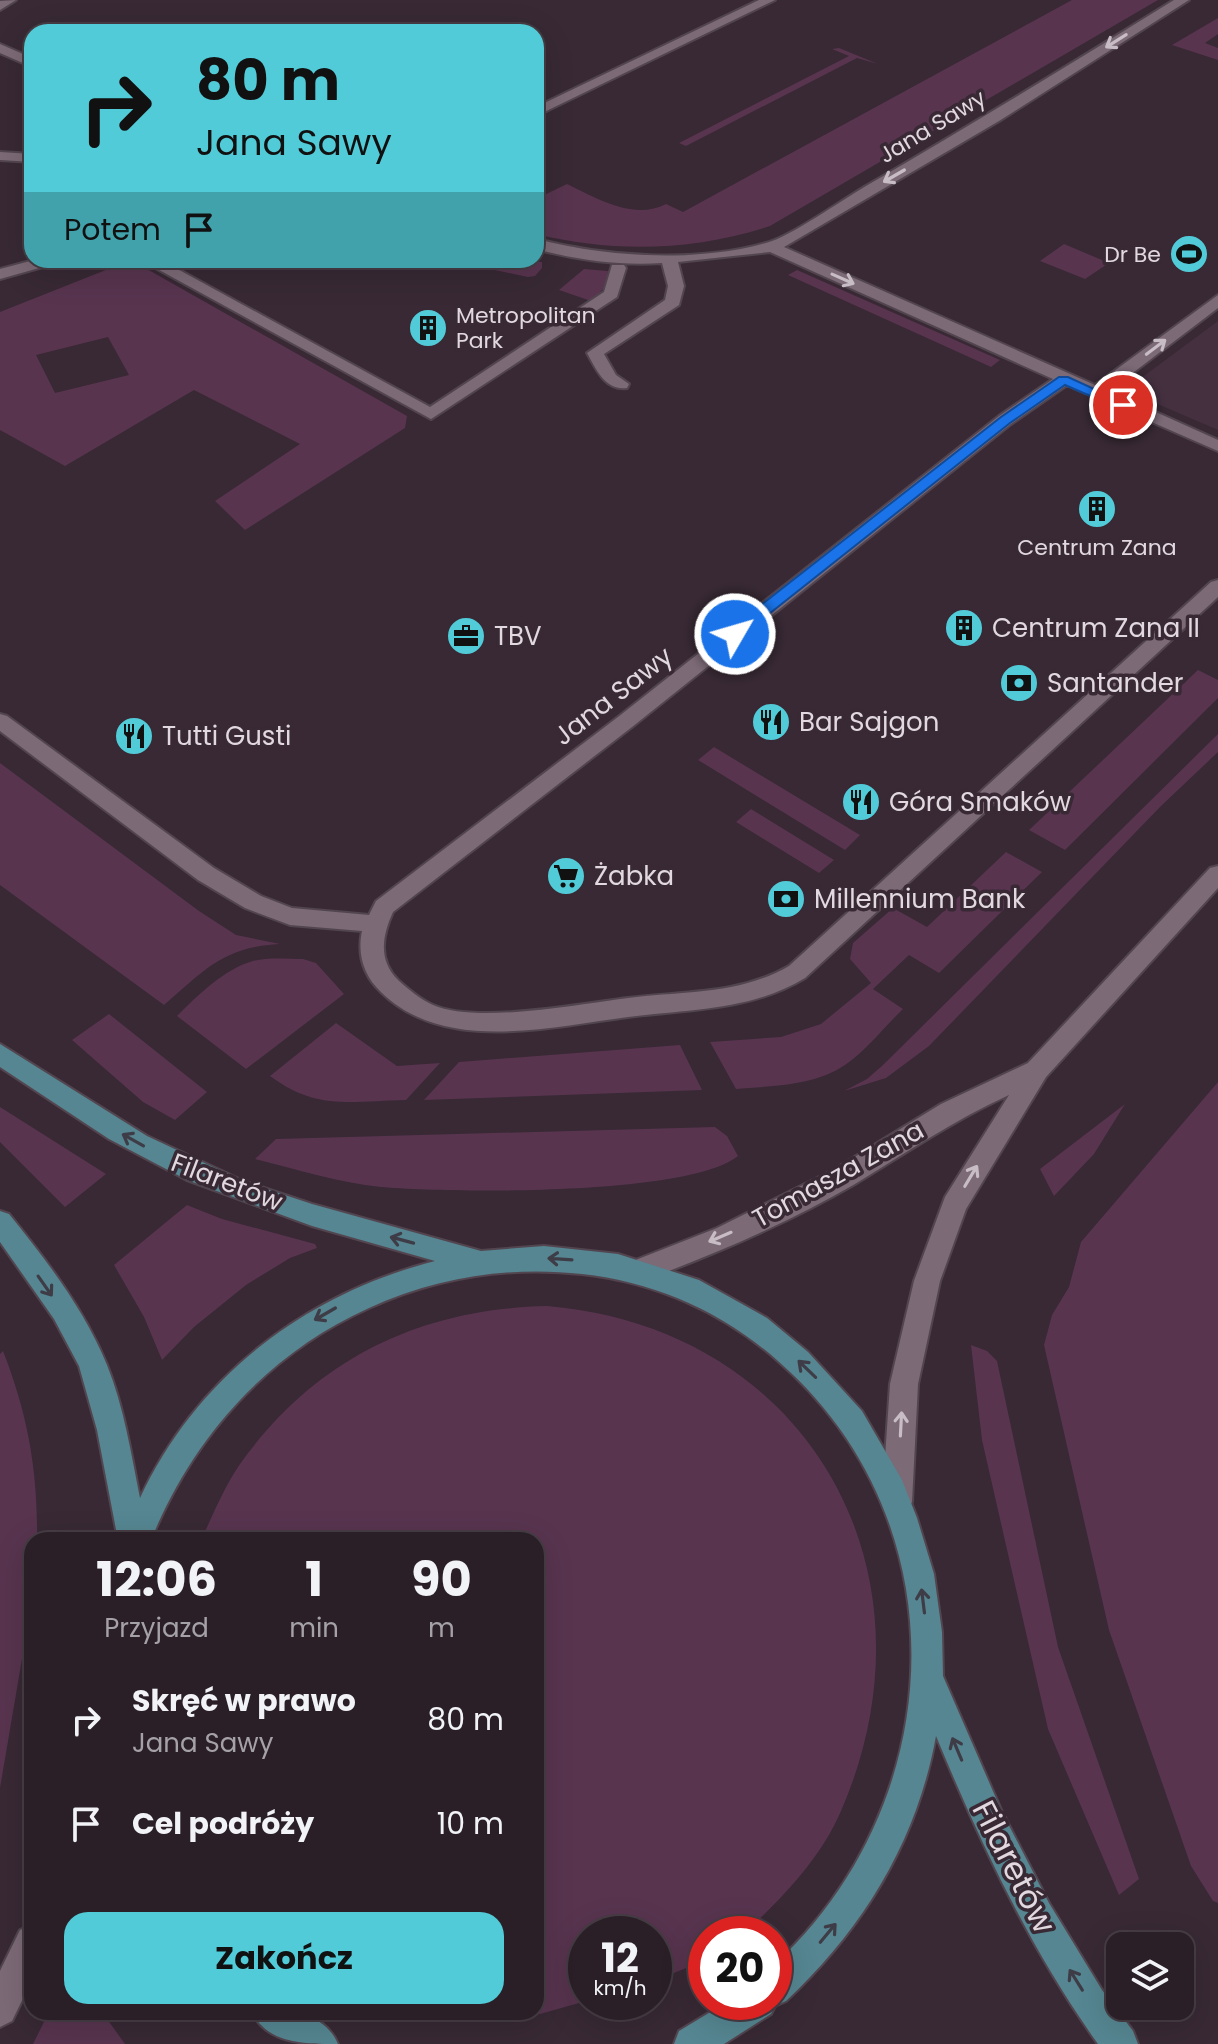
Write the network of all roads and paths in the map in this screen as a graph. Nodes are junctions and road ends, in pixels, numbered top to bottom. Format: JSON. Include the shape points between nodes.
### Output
{"nodes":[{"id":1,"x":10,"y":0,"type":"edge"},
{"id":2,"x":769,"y":0,"type":"edge"},
{"id":3,"x":1183,"y":0,"type":"edge"},
{"id":4,"x":0,"y":6,"type":"edge"},
{"id":5,"x":0,"y":48,"type":"edge"},
{"id":6,"x":24,"y":59,"type":"edge"},
{"id":7,"x":544,"y":108,"type":"edge"},
{"id":8,"x":0,"y":156,"type":"edge"},
{"id":9,"x":24,"y":158,"type":"edge"},
{"id":10,"x":544,"y":246,"type":"edge"},
{"id":11,"x":772,"y":247,"type":"junction"},
{"id":12,"x":669,"y":259,"type":"junction"},
{"id":13,"x":24,"y":268,"type":"edge"},
{"id":14,"x":164,"y":268,"type":"edge"},
{"id":15,"x":618,"y":268,"type":"dead end"},
{"id":16,"x":0,"y":274,"type":"edge"},
{"id":17,"x":1218,"y":300,"type":"edge"},
{"id":18,"x":1064,"y":379,"type":"junction"},
{"id":19,"x":621,"y":384,"type":"dead end"},
{"id":20,"x":1095,"y":393,"type":"junction"},
{"id":21,"x":1218,"y":446,"type":"edge"},
{"id":22,"x":1218,"y":586,"type":"edge"},
{"id":23,"x":0,"y":721,"type":"edge"},
{"id":24,"x":1218,"y":874,"type":"edge"},
{"id":25,"x":380,"y":915,"type":"junction"},
{"id":26,"x":0,"y":1054,"type":"edge"},
{"id":27,"x":1037,"y":1070,"type":"junction"},
{"id":28,"x":0,"y":1222,"type":"edge"},
{"id":29,"x":477,"y":1261,"type":"junction"},
{"id":30,"x":637,"y":1271,"type":"junction"},
{"id":31,"x":897,"y":1502,"type":"junction"},
{"id":32,"x":132,"y":1532,"type":"edge"},
{"id":33,"x":138,"y":1532,"type":"edge"},
{"id":34,"x":928,"y":1679,"type":"junction"},
{"id":35,"x":24,"y":1959,"type":"edge"},
{"id":36,"x":792,"y":1973,"type":"edge"},
{"id":37,"x":0,"y":2009,"type":"edge"},
{"id":38,"x":282,"y":2020,"type":"edge"},
{"id":39,"x":730,"y":2020,"type":"edge"},
{"id":40,"x":320,"y":2044,"type":"edge"},
{"id":41,"x":692,"y":2044,"type":"edge"},
{"id":42,"x":1120,"y":2044,"type":"edge"}],
"edges":[{"from":1,"to":4,"type":"street"},
{"from":2,"to":7,"type":"street"},
{"from":3,"to":11,"type":"street","name":"Jana Sawy","one_way":true},
{"from":5,"to":6,"type":"street"},
{"from":8,"to":9,"type":"street"},
{"from":10,"to":12,"type":"street","via":[[596,256]]},
{"from":11,"to":12,"type":"street"},
{"from":11,"to":18,"type":"street","one_way":true},
{"from":12,"to":19,"type":"street","via":[[676,286],[673,302],[595,353],[610,378]]},
{"from":13,"to":16,"type":"street"},
{"from":14,"to":15,"type":"street","via":[[431,414],[611,294]]},
{"from":20,"to":17,"type":"street","one_way":true},
{"from":18,"to":20,"type":"street"},
{"from":18,"to":25,"type":"street","name":"Jana Sawy","via":[[1005,420]]},
{"from":20,"to":21,"type":"street"},
{"from":22,"to":25,"type":"street","via":[[778,984],[715,998],[460,1020],[429,1014],[384,985],[375,973],[372,951]]},
{"from":23,"to":25,"type":"street","via":[[206,874],[253,902],[290,916]]},
{"from":24,"to":27,"type":"street","name":"Tomasza Zana"},
{"from":29,"to":26,"type":"main road","name":"Filaretów","one_way":true,"via":[[336,1223],[200,1174],[106,1125]]},
{"from":27,"to":30,"type":"street","name":"Tomasza Zana","one_way":true,"via":[[950,1111],[844,1177],[726,1236]]},
{"from":31,"to":27,"type":"street","name":"Tomasza Zana","one_way":true,"via":[[904,1384],[927,1281],[954,1205]]},
{"from":28,"to":32,"type":"main road","one_way":true,"via":[[76,1328],[94,1368]]},
{"from":30,"to":29,"type":"main road","one_way":true,"via":[[557,1258]]},
{"from":29,"to":33,"type":"main road","one_way":true,"via":[[364,1293],[302,1328],[263,1358],[210,1411],[180,1451]]},
{"from":31,"to":30,"type":"main road","one_way":true,"via":[[848,1415],[799,1361],[723,1305]]},
{"from":34,"to":31,"type":"main road","one_way":true,"via":[[919,1574]]},
{"from":36,"to":34,"type":"main road","one_way":true,"via":[[852,1903],[893,1831],[917,1755]]},
{"from":42,"to":34,"type":"main road","name":"Filaretów","one_way":true,"via":[[1021,1892]]},
{"from":35,"to":37,"type":"street"},
{"from":38,"to":40,"type":"main road"},
{"from":39,"to":41,"type":"main road"}]}
